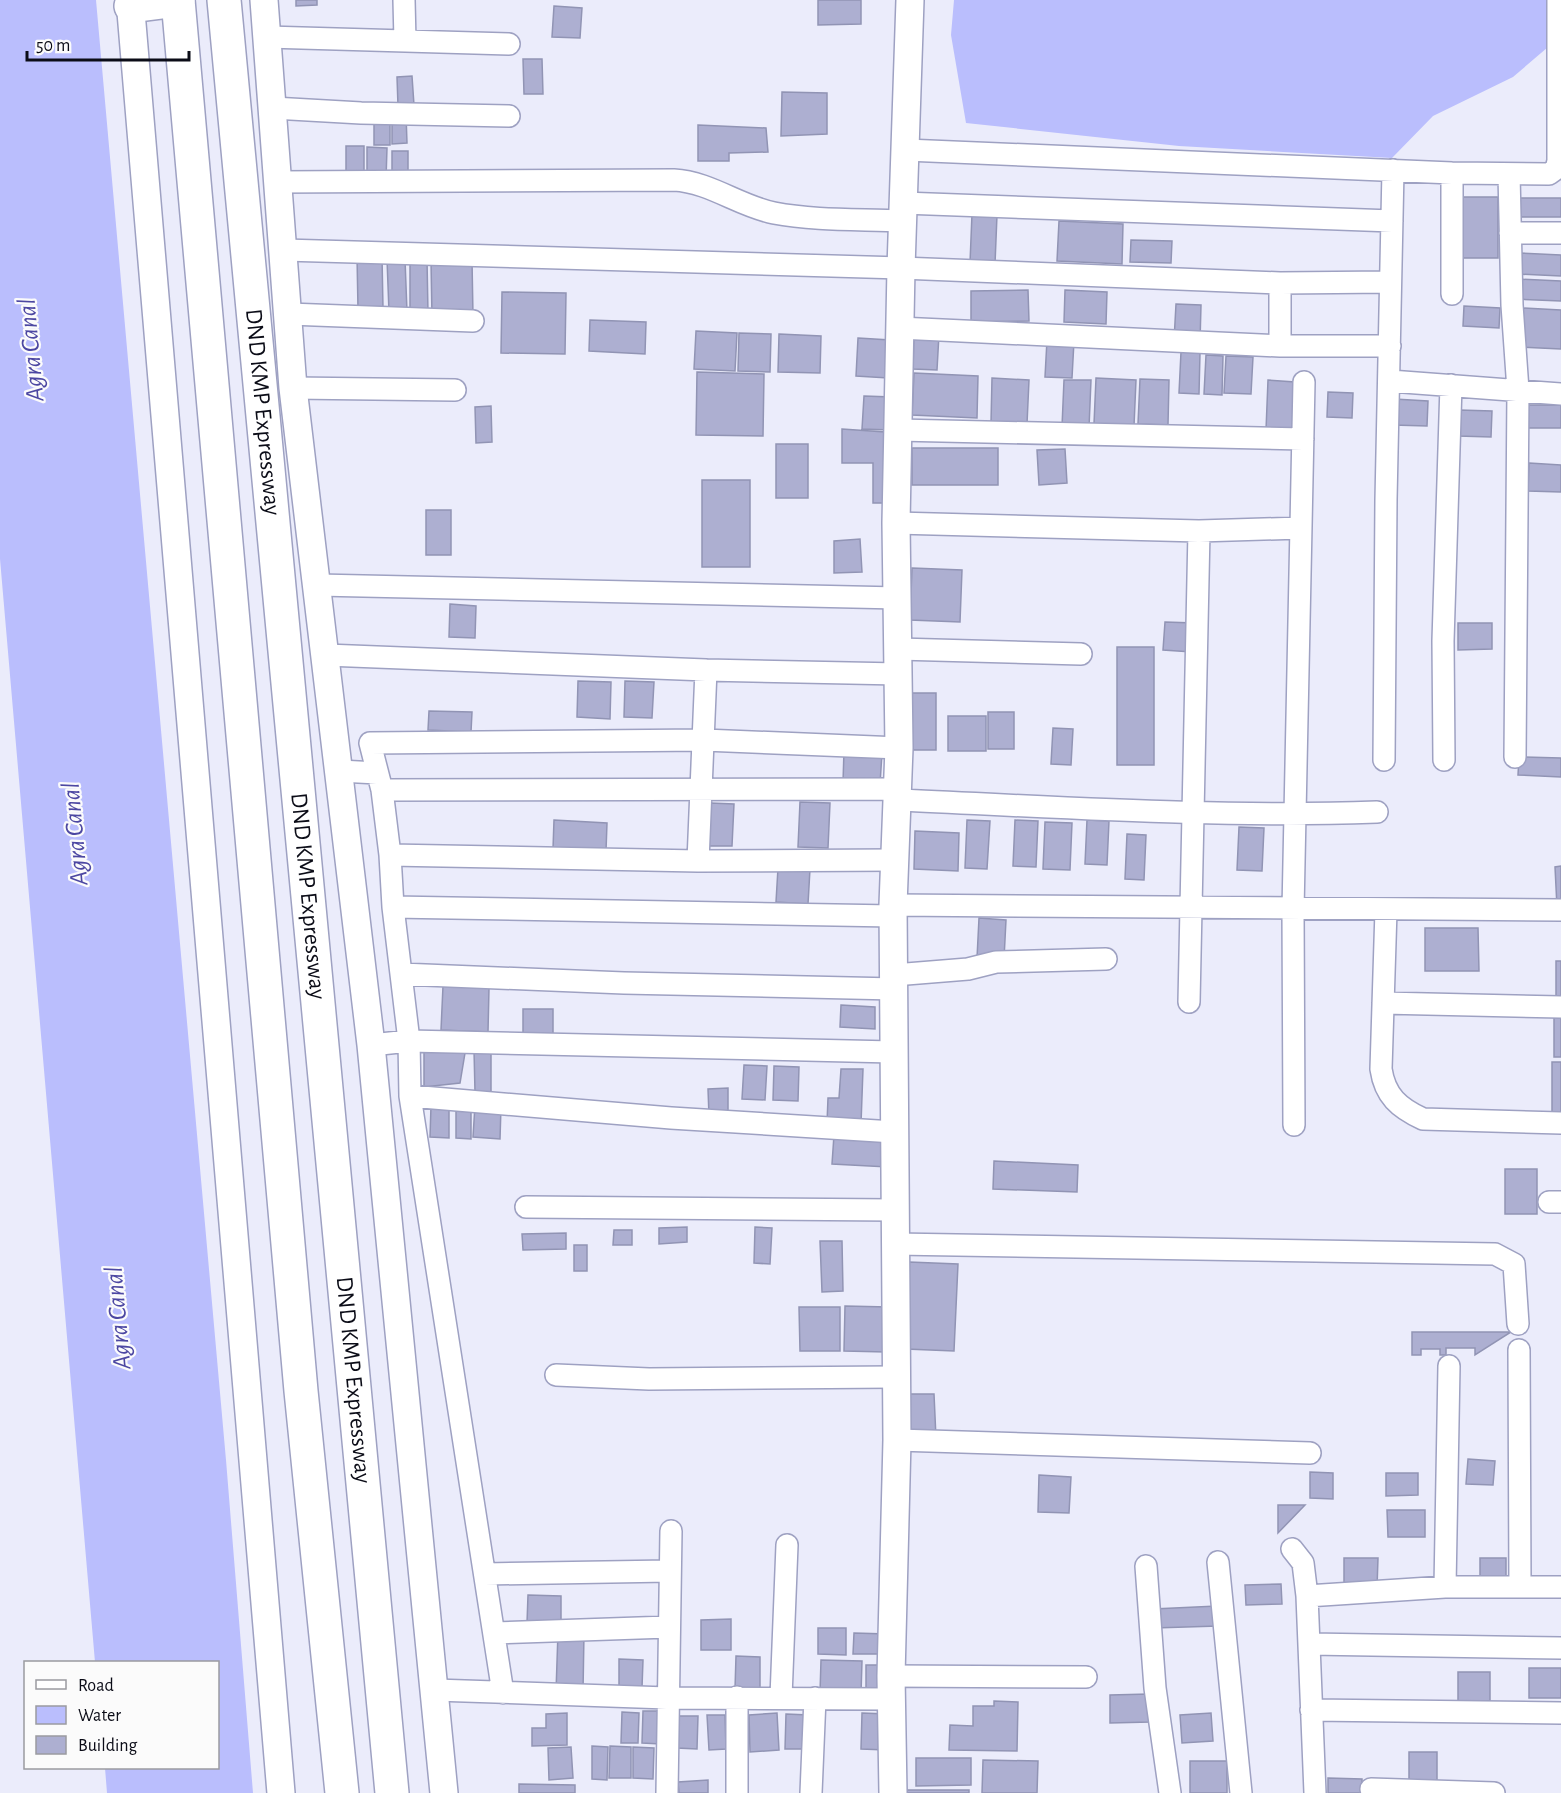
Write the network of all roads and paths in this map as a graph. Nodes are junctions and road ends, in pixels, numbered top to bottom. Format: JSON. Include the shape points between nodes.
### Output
{"nodes":[{"id":1,"x":178,"y":0,"type":"edge"},
{"id":2,"x":224,"y":0,"type":"edge"},
{"id":3,"x":264,"y":0,"type":"edge"},
{"id":4,"x":404,"y":0,"type":"edge"},
{"id":5,"x":910,"y":0,"type":"edge"},
{"id":6,"x":1558,"y":0,"type":"edge"},
{"id":7,"x":130,"y":3,"type":"edge"},
{"id":8,"x":267,"y":37,"type":"junction"},
{"id":9,"x":405,"y":41,"type":"junction"},
{"id":10,"x":509,"y":44,"type":"dead end"},
{"id":11,"x":273,"y":108,"type":"junction"},
{"id":12,"x":509,"y":116,"type":"dead end"},
{"id":13,"x":1560,"y":147,"type":"edge"},
{"id":14,"x":906,"y":150,"type":"junction"},
{"id":15,"x":1393,"y":170,"type":"junction"},
{"id":16,"x":1452,"y":172,"type":"junction"},
{"id":17,"x":1509,"y":174,"type":"junction"},
{"id":18,"x":279,"y":182,"type":"junction"},
{"id":19,"x":903,"y":212,"type":"junction"},
{"id":20,"x":1392,"y":221,"type":"junction"},
{"id":21,"x":1510,"y":232,"type":"junction"},
{"id":22,"x":1561,"y":233,"type":"edge"},
{"id":23,"x":284,"y":250,"type":"junction"},
{"id":24,"x":900,"y":268,"type":"junction"},
{"id":25,"x":1390,"y":282,"type":"junction"},
{"id":26,"x":1280,"y":283,"type":"junction"},
{"id":27,"x":1452,"y":294,"type":"dead end"},
{"id":28,"x":289,"y":314,"type":"junction"},
{"id":29,"x":473,"y":321,"type":"dead end"},
{"id":30,"x":899,"y":328,"type":"junction"},
{"id":31,"x":1281,"y":346,"type":"junction"},
{"id":32,"x":1390,"y":346,"type":"junction"},
{"id":33,"x":1390,"y":381,"type":"junction"},
{"id":34,"x":1304,"y":382,"type":"dead end"},
{"id":35,"x":1451,"y":386,"type":"junction"},
{"id":36,"x":293,"y":388,"type":"junction"},
{"id":37,"x":455,"y":390,"type":"dead end"},
{"id":38,"x":1518,"y":390,"type":"junction"},
{"id":39,"x":1561,"y":394,"type":"edge"},
{"id":40,"x":898,"y":430,"type":"junction"},
{"id":41,"x":1303,"y":439,"type":"junction"},
{"id":42,"x":896,"y":523,"type":"junction"},
{"id":43,"x":1300,"y":528,"type":"junction"},
{"id":44,"x":1199,"y":531,"type":"junction"},
{"id":45,"x":318,"y":585,"type":"junction"},
{"id":46,"x":898,"y":598,"type":"junction"},
{"id":47,"x":1081,"y":654,"type":"dead end"},
{"id":48,"x":326,"y":655,"type":"junction"},
{"id":49,"x":898,"y":661,"type":"junction"},
{"id":50,"x":706,"y":670,"type":"junction"},
{"id":51,"x":704,"y":740,"type":"junction"},
{"id":52,"x":899,"y":748,"type":"junction"},
{"id":53,"x":1515,"y":757,"type":"dead end"},
{"id":54,"x":1384,"y":760,"type":"dead end"},
{"id":55,"x":1443,"y":760,"type":"dead end"},
{"id":56,"x":340,"y":771,"type":"junction"},
{"id":57,"x":380,"y":782,"type":"junction"},
{"id":58,"x":700,"y":788,"type":"junction"},
{"id":59,"x":898,"y":795,"type":"junction"},
{"id":60,"x":1377,"y":812,"type":"dead end"},
{"id":61,"x":1193,"y":813,"type":"junction"},
{"id":62,"x":1294,"y":815,"type":"junction"},
{"id":63,"x":390,"y":855,"type":"junction"},
{"id":64,"x":896,"y":860,"type":"junction"},
{"id":65,"x":698,"y":861,"type":"junction"},
{"id":66,"x":393,"y":907,"type":"junction"},
{"id":67,"x":1193,"y":908,"type":"junction"},
{"id":68,"x":1293,"y":910,"type":"junction"},
{"id":69,"x":1386,"y":910,"type":"junction"},
{"id":70,"x":1561,"y":910,"type":"edge"},
{"id":71,"x":893,"y":911,"type":"junction"},
{"id":72,"x":1106,"y":959,"type":"dead end"},
{"id":73,"x":401,"y":974,"type":"junction"},
{"id":74,"x":895,"y":982,"type":"junction"},
{"id":75,"x":1190,"y":1002,"type":"dead end"},
{"id":76,"x":1383,"y":1003,"type":"junction"},
{"id":77,"x":1561,"y":1007,"type":"edge"},
{"id":78,"x":409,"y":1041,"type":"junction"},
{"id":79,"x":370,"y":1045,"type":"junction"},
{"id":80,"x":893,"y":1052,"type":"junction"},
{"id":81,"x":410,"y":1096,"type":"junction"},
{"id":82,"x":1561,"y":1123,"type":"edge"},
{"id":83,"x":1294,"y":1125,"type":"dead end"},
{"id":84,"x":894,"y":1131,"type":"junction"},
{"id":85,"x":526,"y":1207,"type":"dead end"},
{"id":86,"x":894,"y":1210,"type":"junction"},
{"id":87,"x":895,"y":1244,"type":"junction"},
{"id":88,"x":1518,"y":1324,"type":"dead end"},
{"id":89,"x":1519,"y":1350,"type":"dead end"},
{"id":90,"x":1449,"y":1366,"type":"dead end"},
{"id":91,"x":556,"y":1375,"type":"dead end"},
{"id":92,"x":894,"y":1377,"type":"junction"},
{"id":93,"x":897,"y":1440,"type":"junction"},
{"id":94,"x":1310,"y":1453,"type":"dead end"},
{"id":95,"x":670,"y":1531,"type":"dead end"},
{"id":96,"x":787,"y":1545,"type":"dead end"},
{"id":97,"x":1292,"y":1549,"type":"dead end"},
{"id":98,"x":1218,"y":1562,"type":"dead end"},
{"id":99,"x":1146,"y":1566,"type":"dead end"},
{"id":100,"x":669,"y":1571,"type":"junction"},
{"id":101,"x":485,"y":1574,"type":"junction"},
{"id":102,"x":1445,"y":1587,"type":"junction"},
{"id":103,"x":1520,"y":1587,"type":"junction"},
{"id":104,"x":1561,"y":1587,"type":"edge"},
{"id":105,"x":1307,"y":1596,"type":"junction"},
{"id":106,"x":668,"y":1627,"type":"junction"},
{"id":107,"x":494,"y":1633,"type":"junction"},
{"id":108,"x":1310,"y":1644,"type":"junction"},
{"id":109,"x":1561,"y":1648,"type":"edge"},
{"id":110,"x":1086,"y":1677,"type":"dead end"},
{"id":111,"x":891,"y":1688,"type":"junction"},
{"id":112,"x":435,"y":1690,"type":"junction"},
{"id":113,"x":503,"y":1693,"type":"junction"},
{"id":114,"x":737,"y":1697,"type":"junction"},
{"id":115,"x":781,"y":1697,"type":"junction"},
{"id":116,"x":667,"y":1698,"type":"junction"},
{"id":117,"x":815,"y":1698,"type":"junction"},
{"id":118,"x":1311,"y":1710,"type":"junction"},
{"id":119,"x":1561,"y":1713,"type":"edge"},
{"id":120,"x":1371,"y":1789,"type":"dead end"},
{"id":121,"x":281,"y":1793,"type":"edge"},
{"id":122,"x":342,"y":1793,"type":"edge"},
{"id":123,"x":392,"y":1793,"type":"edge"},
{"id":124,"x":444,"y":1793,"type":"edge"},
{"id":125,"x":667,"y":1793,"type":"edge"},
{"id":126,"x":737,"y":1793,"type":"edge"},
{"id":127,"x":811,"y":1793,"type":"edge"},
{"id":128,"x":893,"y":1793,"type":"edge"},
{"id":129,"x":1170,"y":1793,"type":"edge"},
{"id":130,"x":1241,"y":1793,"type":"edge"},
{"id":131,"x":1315,"y":1793,"type":"edge"},
{"id":132,"x":1494,"y":1793,"type":"edge"}],
"edges":[{"from":1,"to":7,"type":"highway"},
{"from":1,"to":122,"type":"highway","name":"DND KMP Expressway","via":[[301,1391]]},
{"from":2,"to":123,"type":"highway","name":"DND KMP Expressway"},
{"from":3,"to":8,"type":"street"},
{"from":4,"to":9,"type":"street"},
{"from":5,"to":14,"type":"street"},
{"from":6,"to":13,"type":"street"},
{"from":7,"to":121,"type":"street"},
{"from":8,"to":9,"type":"street"},
{"from":8,"to":11,"type":"street"},
{"from":9,"to":10,"type":"street"},
{"from":11,"to":12,"type":"street"},
{"from":11,"to":18,"type":"street"},
{"from":13,"to":17,"type":"street","via":[[1556,169],[1549,174]]},
{"from":14,"to":15,"type":"street"},
{"from":14,"to":19,"type":"street"},
{"from":15,"to":16,"type":"street"},
{"from":15,"to":20,"type":"street"},
{"from":16,"to":17,"type":"street"},
{"from":16,"to":27,"type":"street"},
{"from":17,"to":21,"type":"street"},
{"from":18,"to":19,"type":"street","via":[[674,180],[707,186],[772,213]]},
{"from":18,"to":23,"type":"street"},
{"from":19,"to":20,"type":"street"},
{"from":19,"to":24,"type":"street"},
{"from":20,"to":25,"type":"street"},
{"from":21,"to":22,"type":"street"},
{"from":21,"to":38,"type":"street"},
{"from":23,"to":24,"type":"street"},
{"from":23,"to":28,"type":"street"},
{"from":24,"to":26,"type":"street"},
{"from":24,"to":30,"type":"street"},
{"from":25,"to":26,"type":"street"},
{"from":25,"to":32,"type":"street"},
{"from":26,"to":31,"type":"street"},
{"from":28,"to":29,"type":"street"},
{"from":28,"to":36,"type":"street"},
{"from":30,"to":31,"type":"street"},
{"from":30,"to":40,"type":"street"},
{"from":31,"to":32,"type":"street"},
{"from":32,"to":33,"type":"street"},
{"from":33,"to":35,"type":"street"},
{"from":33,"to":54,"type":"street"},
{"from":34,"to":41,"type":"street"},
{"from":35,"to":38,"type":"street"},
{"from":35,"to":55,"type":"street"},
{"from":36,"to":37,"type":"street"},
{"from":36,"to":45,"type":"street"},
{"from":38,"to":39,"type":"street"},
{"from":38,"to":53,"type":"street"},
{"from":40,"to":41,"type":"street"},
{"from":40,"to":42,"type":"street"},
{"from":41,"to":43,"type":"street"},
{"from":42,"to":44,"type":"street"},
{"from":42,"to":46,"type":"street"},
{"from":43,"to":44,"type":"street"},
{"from":43,"to":62,"type":"street"},
{"from":44,"to":61,"type":"street"},
{"from":45,"to":46,"type":"street"},
{"from":45,"to":48,"type":"street"},
{"from":46,"to":49,"type":"street"},
{"from":47,"to":49,"type":"street"},
{"from":48,"to":50,"type":"street"},
{"from":48,"to":56,"type":"street"},
{"from":49,"to":50,"type":"street"},
{"from":49,"to":52,"type":"street"},
{"from":50,"to":51,"type":"street"},
{"from":51,"to":52,"type":"street"},
{"from":51,"to":57,"type":"street","via":[[370,743]]},
{"from":51,"to":58,"type":"street"},
{"from":52,"to":59,"type":"street"},
{"from":56,"to":57,"type":"street"},
{"from":56,"to":79,"type":"street"},
{"from":57,"to":58,"type":"street"},
{"from":57,"to":63,"type":"street"},
{"from":58,"to":59,"type":"street"},
{"from":58,"to":65,"type":"street"},
{"from":59,"to":61,"type":"street"},
{"from":59,"to":64,"type":"street"},
{"from":60,"to":62,"type":"street"},
{"from":61,"to":62,"type":"street"},
{"from":61,"to":67,"type":"street"},
{"from":62,"to":68,"type":"street"},
{"from":63,"to":65,"type":"street"},
{"from":63,"to":66,"type":"street"},
{"from":64,"to":65,"type":"street"},
{"from":64,"to":71,"type":"street"},
{"from":66,"to":71,"type":"street"},
{"from":66,"to":73,"type":"street"},
{"from":67,"to":68,"type":"street"},
{"from":67,"to":71,"type":"street"},
{"from":67,"to":75,"type":"street"},
{"from":68,"to":69,"type":"street"},
{"from":68,"to":83,"type":"street"},
{"from":69,"to":70,"type":"street"},
{"from":69,"to":76,"type":"street"},
{"from":71,"to":74,"type":"street"},
{"from":72,"to":74,"type":"street","via":[[996,962]]},
{"from":73,"to":74,"type":"street","via":[[624,983]]},
{"from":73,"to":78,"type":"street"},
{"from":74,"to":80,"type":"street"},
{"from":76,"to":77,"type":"street"},
{"from":76,"to":82,"type":"street","via":[[1383,1082],[1405,1111],[1423,1119]]},
{"from":78,"to":79,"type":"street"},
{"from":78,"to":80,"type":"street"},
{"from":78,"to":81,"type":"street"},
{"from":79,"to":112,"type":"street"},
{"from":80,"to":84,"type":"street"},
{"from":81,"to":84,"type":"street","via":[[671,1118]]},
{"from":81,"to":101,"type":"street"},
{"from":84,"to":86,"type":"street"},
{"from":85,"to":86,"type":"street"},
{"from":86,"to":87,"type":"street"},
{"from":87,"to":88,"type":"street","via":[[1495,1254],[1514,1264]]},
{"from":87,"to":92,"type":"street"},
{"from":89,"to":103,"type":"street"},
{"from":90,"to":102,"type":"street"},
{"from":91,"to":92,"type":"street"},
{"from":92,"to":93,"type":"street"},
{"from":93,"to":94,"type":"street"},
{"from":93,"to":111,"type":"street"},
{"from":95,"to":100,"type":"street"},
{"from":96,"to":115,"type":"street"},
{"from":97,"to":105,"type":"street","via":[[1303,1563]]},
{"from":98,"to":130,"type":"street"},
{"from":99,"to":129,"type":"street","via":[[1155,1688]]},
{"from":100,"to":101,"type":"street"},
{"from":100,"to":106,"type":"street"},
{"from":101,"to":107,"type":"street"},
{"from":102,"to":103,"type":"street"},
{"from":102,"to":105,"type":"street"},
{"from":103,"to":104,"type":"street"},
{"from":105,"to":108,"type":"street"},
{"from":106,"to":107,"type":"street"},
{"from":106,"to":116,"type":"street"},
{"from":107,"to":113,"type":"street"},
{"from":108,"to":109,"type":"street"},
{"from":108,"to":118,"type":"street"},
{"from":110,"to":111,"type":"street"},
{"from":111,"to":117,"type":"street"},
{"from":111,"to":128,"type":"street"},
{"from":112,"to":113,"type":"street"},
{"from":112,"to":124,"type":"street"},
{"from":113,"to":116,"type":"street"},
{"from":114,"to":115,"type":"street"},
{"from":114,"to":116,"type":"street"},
{"from":114,"to":126,"type":"street"},
{"from":115,"to":117,"type":"street"},
{"from":116,"to":125,"type":"street"},
{"from":117,"to":127,"type":"street"},
{"from":118,"to":119,"type":"street"},
{"from":118,"to":131,"type":"street"},
{"from":120,"to":132,"type":"street"}]}
